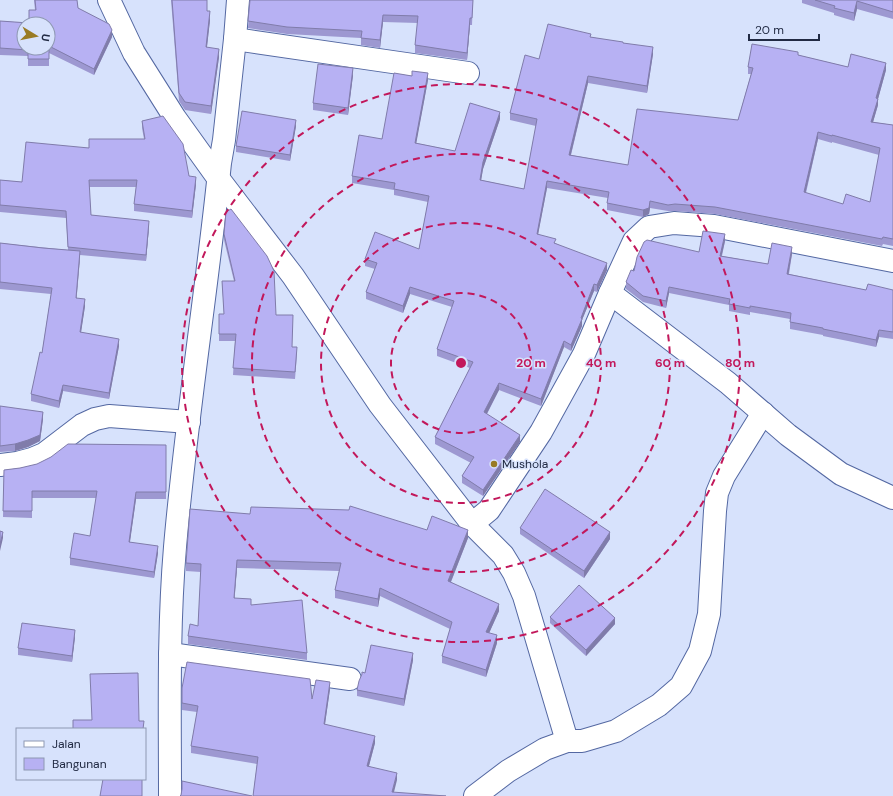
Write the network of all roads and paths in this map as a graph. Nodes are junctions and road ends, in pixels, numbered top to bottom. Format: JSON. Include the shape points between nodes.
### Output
{"nodes":[{"id":1,"x":109,"y":0,"type":"edge"},
{"id":2,"x":238,"y":0,"type":"edge"},
{"id":3,"x":235,"y":40,"type":"junction"},
{"id":4,"x":468,"y":73,"type":"dead end"},
{"id":5,"x":219,"y":170,"type":"junction"},
{"id":6,"x":893,"y":261,"type":"edge"},
{"id":7,"x":610,"y":293,"type":"junction"},
{"id":8,"x":763,"y":413,"type":"junction"},
{"id":9,"x":189,"y":422,"type":"junction"},
{"id":10,"x":0,"y":465,"type":"edge"},
{"id":11,"x":893,"y":498,"type":"edge"},
{"id":12,"x":479,"y":518,"type":"junction"},
{"id":13,"x":170,"y":654,"type":"junction"},
{"id":14,"x":350,"y":679,"type":"dead end"},
{"id":15,"x":575,"y":741,"type":"junction"},
{"id":16,"x":170,"y":796,"type":"edge"},
{"id":17,"x":475,"y":796,"type":"edge"}],
"edges":[{"from":1,"to":5,"type":"street","via":[[134,53],[175,118]]},
{"from":2,"to":3,"type":"street"},
{"from":3,"to":4,"type":"street"},
{"from":3,"to":5,"type":"street"},
{"from":5,"to":9,"type":"street"},
{"from":5,"to":12,"type":"street","via":[[380,405]]},
{"from":6,"to":7,"type":"street","via":[[714,226],[674,223],[649,227],[634,241]]},
{"from":7,"to":8,"type":"street","via":[[728,383]]},
{"from":7,"to":12,"type":"street","via":[[584,354],[541,432]]},
{"from":8,"to":11,"type":"street","via":[[841,474]]},
{"from":8,"to":15,"type":"street","via":[[724,476],[717,493],[709,614],[700,651],[682,686],[659,705],[616,731]]},
{"from":9,"to":10,"type":"street","via":[[109,416],[95,418],[32,460]]},
{"from":9,"to":13,"type":"street","via":[[175,547]]},
{"from":12,"to":15,"type":"street","via":[[514,573],[524,596]]},
{"from":13,"to":14,"type":"street"},
{"from":13,"to":16,"type":"street"},
{"from":15,"to":17,"type":"street","via":[[545,749],[508,771]]}]}
